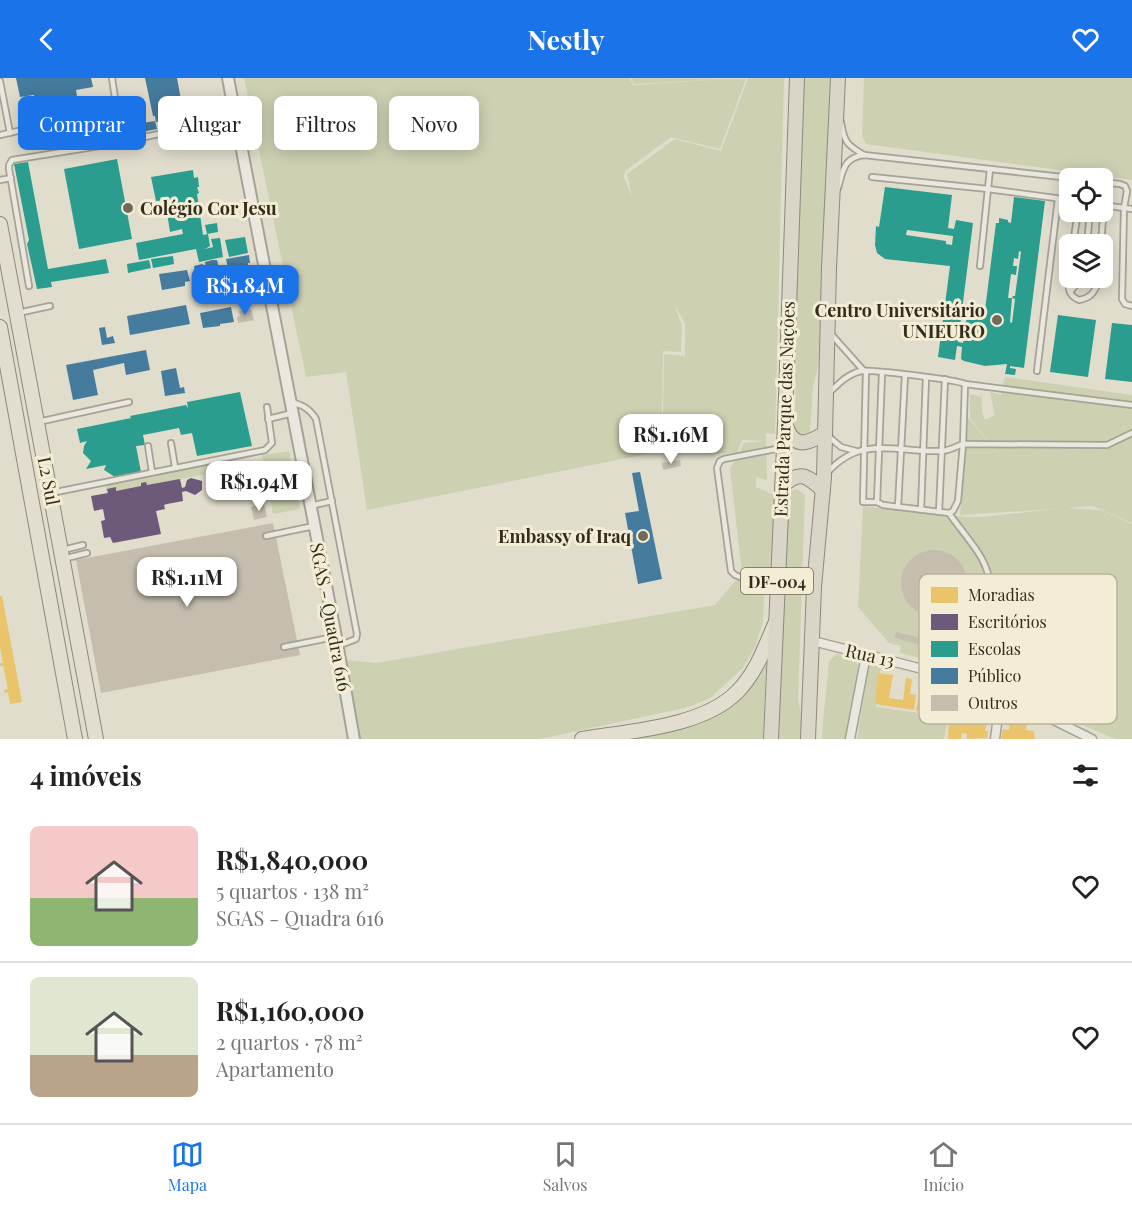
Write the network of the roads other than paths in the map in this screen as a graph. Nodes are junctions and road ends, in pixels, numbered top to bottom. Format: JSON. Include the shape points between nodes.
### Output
{"nodes":[{"id":1,"x":112,"y":78,"type":"edge"},
{"id":2,"x":228,"y":78,"type":"edge"},
{"id":3,"x":797,"y":78,"type":"edge"},
{"id":4,"x":838,"y":78,"type":"edge"},
{"id":5,"x":0,"y":81,"type":"edge"},
{"id":6,"x":232,"y":96,"type":"edge"},
{"id":7,"x":837,"y":96,"type":"junction"},
{"id":8,"x":9,"y":133,"type":"junction"},
{"id":9,"x":158,"y":134,"type":"edge"},
{"id":10,"x":0,"y":135,"type":"edge"},
{"id":11,"x":243,"y":150,"type":"edge"},
{"id":12,"x":864,"y":155,"type":"junction"},
{"id":13,"x":990,"y":169,"type":"junction"},
{"id":14,"x":872,"y":177,"type":"dead end"},
{"id":15,"x":1059,"y":177,"type":"edge"},
{"id":16,"x":11,"y":178,"type":"junction"},
{"id":17,"x":0,"y":180,"type":"edge"},
{"id":18,"x":1113,"y":183,"type":"edge"},
{"id":19,"x":988,"y":189,"type":"junction"},
{"id":20,"x":1058,"y":199,"type":"joint"},
{"id":21,"x":1113,"y":206,"type":"edge"},
{"id":22,"x":833,"y":208,"type":"junction"},
{"id":23,"x":1124,"y":208,"type":"junction"},
{"id":24,"x":1132,"y":209,"type":"edge"},
{"id":25,"x":0,"y":224,"type":"edge"},
{"id":26,"x":24,"y":254,"type":"junction"},
{"id":27,"x":7,"y":258,"type":"junction"},
{"id":28,"x":980,"y":266,"type":"dead end"},
{"id":29,"x":29,"y":286,"type":"dead end"},
{"id":30,"x":1069,"y":288,"type":"edge"},
{"id":31,"x":1073,"y":288,"type":"edge"},
{"id":32,"x":1096,"y":288,"type":"edge"},
{"id":33,"x":270,"y":289,"type":"junction"},
{"id":34,"x":1070,"y":292,"type":"junction"},
{"id":35,"x":248,"y":294,"type":"dead end"},
{"id":36,"x":50,"y":306,"type":"dead end"},
{"id":37,"x":1132,"y":306,"type":"edge"},
{"id":38,"x":18,"y":313,"type":"junction"},
{"id":39,"x":0,"y":327,"type":"edge"},
{"id":40,"x":827,"y":329,"type":"junction"},
{"id":41,"x":864,"y":371,"type":"junction"},
{"id":42,"x":1037,"y":371,"type":"dead end"},
{"id":43,"x":882,"y":372,"type":"junction"},
{"id":44,"x":905,"y":375,"type":"junction"},
{"id":45,"x":926,"y":377,"type":"junction"},
{"id":46,"x":945,"y":379,"type":"junction"},
{"id":47,"x":965,"y":384,"type":"junction"},
{"id":48,"x":826,"y":396,"type":"junction"},
{"id":49,"x":129,"y":402,"type":"dead end"},
{"id":50,"x":1132,"y":405,"type":"edge"},
{"id":51,"x":267,"y":407,"type":"dead end"},
{"id":52,"x":292,"y":407,"type":"junction"},
{"id":53,"x":268,"y":419,"type":"junction"},
{"id":54,"x":38,"y":422,"type":"junction"},
{"id":55,"x":785,"y":424,"type":"junction"},
{"id":56,"x":825,"y":433,"type":"junction"},
{"id":57,"x":1132,"y":433,"type":"edge"},
{"id":58,"x":41,"y":437,"type":"junction"},
{"id":59,"x":21,"y":442,"type":"junction"},
{"id":60,"x":171,"y":443,"type":"dead end"},
{"id":61,"x":963,"y":444,"type":"junction"},
{"id":62,"x":148,"y":446,"type":"dead end"},
{"id":63,"x":880,"y":447,"type":"junction"},
{"id":64,"x":783,"y":448,"type":"junction"},
{"id":65,"x":900,"y":448,"type":"junction"},
{"id":66,"x":864,"y":450,"type":"junction"},
{"id":67,"x":923,"y":450,"type":"junction"},
{"id":68,"x":856,"y":451,"type":"junction"},
{"id":69,"x":943,"y":451,"type":"junction"},
{"id":70,"x":175,"y":467,"type":"junction"},
{"id":71,"x":152,"y":472,"type":"junction"},
{"id":72,"x":823,"y":483,"type":"junction"},
{"id":73,"x":782,"y":486,"type":"junction"},
{"id":74,"x":51,"y":492,"type":"junction"},
{"id":75,"x":332,"y":501,"type":"junction"},
{"id":76,"x":877,"y":502,"type":"junction"},
{"id":77,"x":310,"y":506,"type":"junction"},
{"id":78,"x":898,"y":507,"type":"junction"},
{"id":79,"x":921,"y":510,"type":"junction"},
{"id":80,"x":939,"y":512,"type":"junction"},
{"id":81,"x":949,"y":513,"type":"junction"},
{"id":82,"x":314,"y":526,"type":"junction"},
{"id":83,"x":266,"y":536,"type":"dead end"},
{"id":84,"x":83,"y":545,"type":"dead end"},
{"id":85,"x":87,"y":553,"type":"dead end"},
{"id":86,"x":63,"y":555,"type":"junction"},
{"id":87,"x":777,"y":571,"type":"junction"},
{"id":88,"x":988,"y":574,"type":"edge"},
{"id":89,"x":775,"y":624,"type":"junction"},
{"id":90,"x":337,"y":641,"type":"junction"},
{"id":91,"x":813,"y":641,"type":"junction"},
{"id":92,"x":284,"y":647,"type":"dead end"},
{"id":93,"x":866,"y":655,"type":"junction"},
{"id":94,"x":83,"y":668,"type":"junction"},
{"id":95,"x":919,"y":668,"type":"edge"},
{"id":96,"x":64,"y":672,"type":"junction"},
{"id":97,"x":997,"y":724,"type":"edge"},
{"id":98,"x":1060,"y":724,"type":"edge"},
{"id":99,"x":1086,"y":738,"type":"edge"},
{"id":100,"x":75,"y":739,"type":"edge"},
{"id":101,"x":96,"y":739,"type":"edge"},
{"id":102,"x":354,"y":739,"type":"edge"},
{"id":103,"x":582,"y":739,"type":"edge"},
{"id":104,"x":771,"y":739,"type":"edge"},
{"id":105,"x":808,"y":739,"type":"edge"},
{"id":106,"x":850,"y":739,"type":"edge"},
{"id":107,"x":995,"y":739,"type":"edge"}],
"edges":[{"from":1,"to":8,"type":"lane","via":[[115,98],[108,110]]},
{"from":2,"to":6,"type":"street","name":"SGAS - Quadra 616"},
{"from":3,"to":55,"type":"highway","name":"Estrada Parque das Nações","number":"DF-004"},
{"from":4,"to":7,"type":"highway","number":"DF-004"},
{"from":5,"to":8,"type":"lane"},
{"from":7,"to":12,"type":"lane","via":[[846,142]]},
{"from":7,"to":22,"type":"highway","number":"DF-004"},
{"from":8,"to":10,"type":"lane"},
{"from":9,"to":16,"type":"lane","via":[[12,160]]},
{"from":11,"to":33,"type":"street","name":"SGAS - Quadra 616"},
{"from":12,"to":13,"type":"lane"},
{"from":12,"to":22,"type":"lane","via":[[847,163]]},
{"from":13,"to":15,"type":"lane"},
{"from":13,"to":19,"type":"lane"},
{"from":14,"to":19,"type":"lane"},
{"from":16,"to":17,"type":"lane"},
{"from":16,"to":26,"type":"lane"},
{"from":18,"to":23,"type":"lane","via":[[1125,186]]},
{"from":19,"to":20,"type":"lane"},
{"from":19,"to":28,"type":"lane"},
{"from":20,"to":42,"type":"lane"},
{"from":21,"to":23,"type":"lane"},
{"from":22,"to":40,"type":"highway","number":"DF-004"},
{"from":23,"to":24,"type":"lane"},
{"from":23,"to":37,"type":"lane","via":[[1122,299]]},
{"from":25,"to":27,"type":"main road","name":"L2 Sul"},
{"from":26,"to":27,"type":"lane"},
{"from":26,"to":29,"type":"lane"},
{"from":27,"to":38,"type":"main road","name":"L2 Sul"},
{"from":30,"to":34,"type":"lane"},
{"from":31,"to":34,"type":"lane"},
{"from":32,"to":34,"type":"lane","via":[[1086,299],[1075,298]]},
{"from":33,"to":35,"type":"lane"},
{"from":33,"to":52,"type":"street","name":"SGAS - Quadra 616"},
{"from":36,"to":38,"type":"lane"},
{"from":38,"to":54,"type":"main road","name":"L2 Sul"},
{"from":39,"to":59,"type":"main road","name":"L2 Sul"},
{"from":40,"to":41,"type":"lane"},
{"from":40,"to":48,"type":"highway","number":"DF-004"},
{"from":41,"to":43,"type":"lane"},
{"from":41,"to":48,"type":"lane","via":[[846,378]]},
{"from":41,"to":66,"type":"lane"},
{"from":43,"to":44,"type":"lane"},
{"from":43,"to":63,"type":"lane"},
{"from":44,"to":45,"type":"lane"},
{"from":44,"to":65,"type":"lane"},
{"from":45,"to":46,"type":"lane"},
{"from":45,"to":67,"type":"lane"},
{"from":46,"to":47,"type":"lane"},
{"from":46,"to":69,"type":"lane"},
{"from":47,"to":50,"type":"lane"},
{"from":47,"to":61,"type":"lane"},
{"from":48,"to":56,"type":"highway","number":"DF-004"},
{"from":49,"to":54,"type":"lane"},
{"from":51,"to":53,"type":"lane"},
{"from":52,"to":53,"type":"lane"},
{"from":52,"to":75,"type":"lane","via":[[302,405],[316,419]]},
{"from":52,"to":77,"type":"street","name":"SGAS - Quadra 616"},
{"from":53,"to":70,"type":"lane","via":[[272,443],[269,448]]},
{"from":54,"to":58,"type":"main road","name":"L2 Sul"},
{"from":55,"to":56,"type":"highway","via":[[788,433],[802,443]]},
{"from":55,"to":64,"type":"highway","name":"Estrada Parque das Nações","number":"DF-004"},
{"from":56,"to":68,"type":"lane","via":[[841,447]]},
{"from":56,"to":72,"type":"highway","number":"DF-004"},
{"from":57,"to":61,"type":"lane","via":[[1107,445]]},
{"from":58,"to":59,"type":"main road","via":[[32,436]]},
{"from":58,"to":74,"type":"main road","name":"L2 Sul"},
{"from":59,"to":96,"type":"main road","name":"L2 Sul"},
{"from":60,"to":70,"type":"lane"},
{"from":61,"to":69,"type":"lane"},
{"from":61,"to":81,"type":"lane","via":[[957,501]]},
{"from":62,"to":71,"type":"lane"},
{"from":63,"to":65,"type":"lane"},
{"from":63,"to":66,"type":"lane"},
{"from":63,"to":76,"type":"lane"},
{"from":64,"to":73,"type":"highway","name":"Estrada Parque das Nações","number":"DF-004"},
{"from":64,"to":87,"type":"lane","via":[[724,459],[717,468],[731,571],[740,577]]},
{"from":65,"to":67,"type":"lane"},
{"from":65,"to":78,"type":"lane"},
{"from":66,"to":68,"type":"lane"},
{"from":66,"to":76,"type":"lane","via":[[863,502]]},
{"from":67,"to":69,"type":"lane"},
{"from":67,"to":79,"type":"lane"},
{"from":68,"to":72,"type":"lane","via":[[838,461]]},
{"from":69,"to":80,"type":"lane"},
{"from":70,"to":71,"type":"lane"},
{"from":71,"to":74,"type":"lane"},
{"from":72,"to":73,"type":"highway","via":[[800,475]]},
{"from":72,"to":91,"type":"highway","number":"DF-004"},
{"from":73,"to":87,"type":"highway","name":"Estrada Parque das Nações","number":"DF-004"},
{"from":74,"to":86,"type":"main road","name":"L2 Sul"},
{"from":75,"to":77,"type":"lane"},
{"from":75,"to":90,"type":"lane","via":[[357,634],[356,639]]},
{"from":76,"to":78,"type":"lane"},
{"from":77,"to":82,"type":"street","name":"SGAS - Quadra 616"},
{"from":78,"to":79,"type":"lane"},
{"from":79,"to":80,"type":"lane"},
{"from":80,"to":81,"type":"lane"},
{"from":81,"to":88,"type":"lane"},
{"from":82,"to":83,"type":"lane"},
{"from":82,"to":90,"type":"street","name":"SGAS - Quadra 616"},
{"from":84,"to":86,"type":"lane"},
{"from":85,"to":86,"type":"lane"},
{"from":86,"to":94,"type":"main road","name":"L2 Sul"},
{"from":87,"to":89,"type":"highway","name":"Estrada Parque das Nações","number":"DF-004"},
{"from":89,"to":103,"type":"main road","via":[[759,662],[739,691],[721,706],[684,721]]},
{"from":89,"to":104,"type":"highway","name":"Estrada Parque das Nações","number":"DF-004"},
{"from":90,"to":92,"type":"lane"},
{"from":90,"to":102,"type":"street","name":"SGAS - Quadra 616"},
{"from":91,"to":93,"type":"street","name":"Rua 13"},
{"from":91,"to":105,"type":"highway","number":"DF-004"},
{"from":93,"to":95,"type":"street","name":"Rua 13"},
{"from":93,"to":106,"type":"street"},
{"from":94,"to":96,"type":"main road","via":[[72,675]]},
{"from":94,"to":101,"type":"main road","name":"L2 Sul"},
{"from":96,"to":100,"type":"main road","name":"L2 Sul"},
{"from":97,"to":107,"type":"street"},
{"from":98,"to":99,"type":"street","name":"Rua 13"}]}
